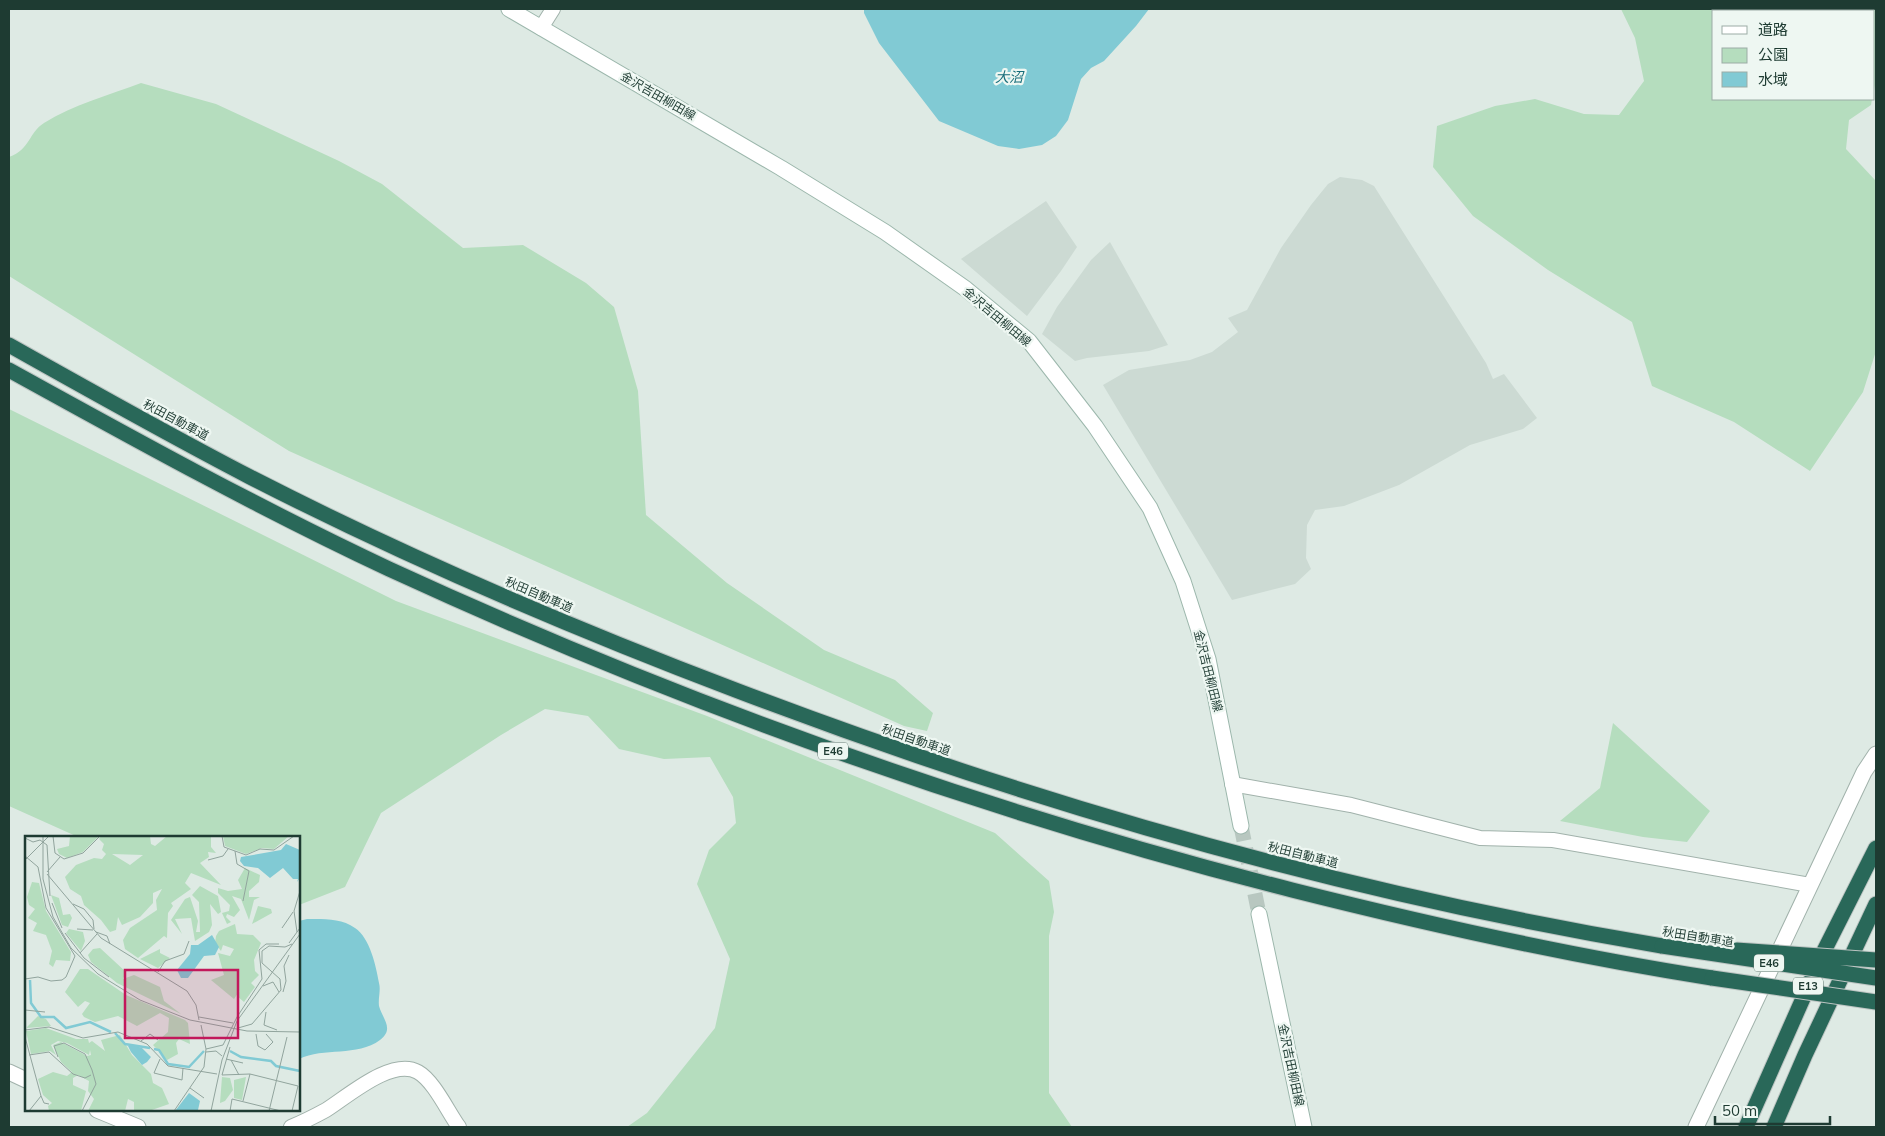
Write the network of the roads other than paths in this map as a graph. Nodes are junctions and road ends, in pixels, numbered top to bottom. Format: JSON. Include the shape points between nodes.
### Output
{"nodes":[{"id":1,"x":509,"y":9,"type":"edge"},
{"id":2,"x":553,"y":9,"type":"edge"},
{"id":3,"x":541,"y":28,"type":"junction"},
{"id":4,"x":9,"y":345,"type":"edge"},
{"id":5,"x":9,"y":370,"type":"edge"},
{"id":6,"x":1876,"y":754,"type":"edge"},
{"id":7,"x":1232,"y":784,"type":"junction"},
{"id":8,"x":1240,"y":826,"type":"tunnel mouth"},
{"id":9,"x":1876,"y":848,"type":"edge"},
{"id":10,"x":1810,"y":885,"type":"junction"},
{"id":11,"x":1876,"y":904,"type":"edge"},
{"id":12,"x":1259,"y":914,"type":"tunnel mouth"},
{"id":13,"x":1662,"y":946,"type":"junction"},
{"id":14,"x":1876,"y":960,"type":"edge"},
{"id":15,"x":1876,"y":978,"type":"edge"},
{"id":16,"x":1876,"y":1002,"type":"edge"},
{"id":17,"x":9,"y":1072,"type":"edge"},
{"id":18,"x":25,"y":1080,"type":"edge"},
{"id":19,"x":99,"y":1111,"type":"edge"},
{"id":20,"x":138,"y":1127,"type":"edge"},
{"id":21,"x":291,"y":1127,"type":"edge"},
{"id":22,"x":459,"y":1127,"type":"edge"},
{"id":23,"x":1304,"y":1127,"type":"edge"},
{"id":24,"x":1696,"y":1127,"type":"edge"},
{"id":25,"x":1746,"y":1127,"type":"edge"},
{"id":26,"x":1774,"y":1127,"type":"edge"}],
"edges":[{"from":1,"to":3,"type":"main road","name":"金沢吉田柳田線"},
{"from":2,"to":3,"type":"street"},
{"from":3,"to":7,"type":"main road","name":"金沢吉田柳田線","via":[[885,232],[966,289],[1029,341],[1095,426],[1150,508],[1183,581],[1208,659]]},
{"from":4,"to":13,"type":"highway","name":"秋田自動車道","number":"E46","via":[[244,474],[396,548],[678,669],[824,724],[1092,813],[1226,851],[1497,916]]},
{"from":5,"to":16,"type":"highway","number":"E46","bridge":true,"via":[[242,497],[529,632],[816,745],[950,792],[1221,872],[1497,939],[1712,978]]},
{"from":6,"to":10,"type":"main road","via":[[1864,772]]},
{"from":7,"to":8,"type":"main road","name":"金沢吉田柳田線"},
{"from":7,"to":10,"type":"street","via":[[1351,805],[1480,838],[1553,840]]},
{"from":9,"to":25,"type":"highway","number":"E13","via":[[1824,951]]},
{"from":10,"to":24,"type":"main road"},
{"from":11,"to":26,"type":"highway","number":"E13","via":[[1804,1055]]},
{"from":12,"to":23,"type":"main road","name":"金沢吉田柳田線"},
{"from":13,"to":14,"type":"highway","bridge":true},
{"from":13,"to":15,"type":"highway","name":"秋田自動車道","number":"E46","bridge":true},
{"from":17,"to":18,"type":"main road"},
{"from":19,"to":20,"type":"main road"},
{"from":21,"to":22,"type":"street","via":[[325,1110],[371,1079],[405,1069],[416,1071],[426,1079]]}]}
